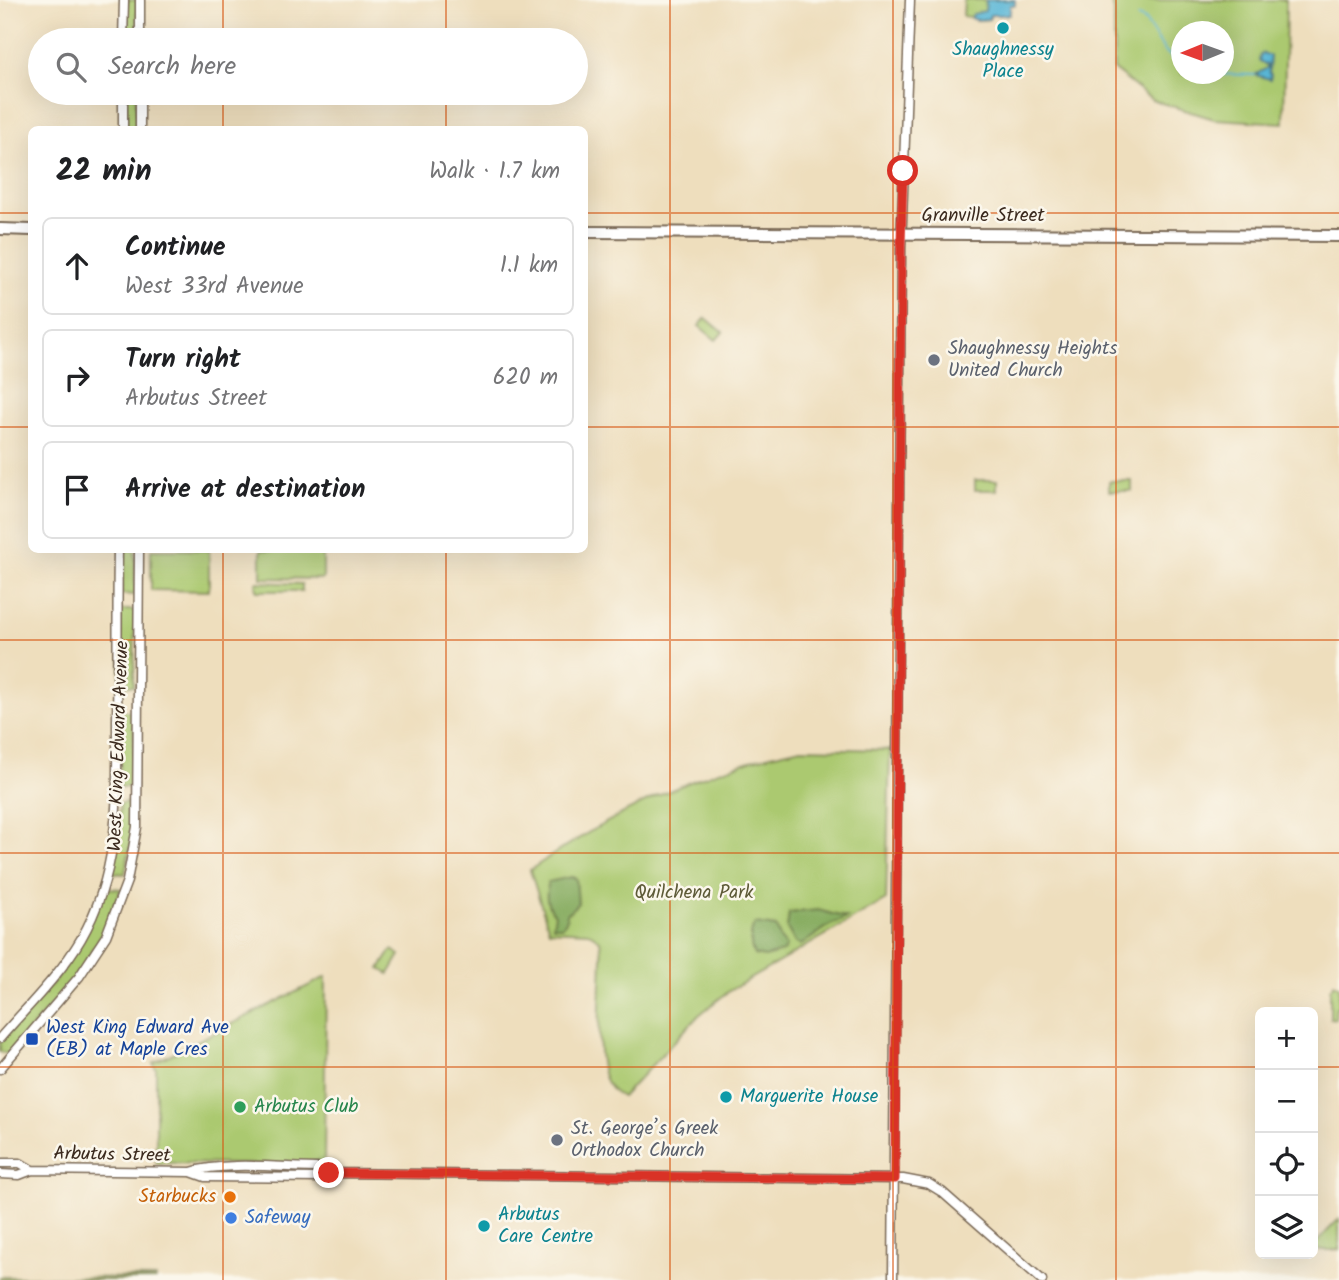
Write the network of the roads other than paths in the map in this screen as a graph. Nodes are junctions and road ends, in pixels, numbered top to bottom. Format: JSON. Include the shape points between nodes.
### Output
{"nodes":[{"id":1,"x":124,"y":0,"type":"edge"},
{"id":2,"x":140,"y":0,"type":"edge"},
{"id":3,"x":910,"y":0,"type":"edge"},
{"id":4,"x":123,"y":28,"type":"edge"},
{"id":5,"x":140,"y":28,"type":"edge"},
{"id":6,"x":123,"y":105,"type":"edge"},
{"id":7,"x":140,"y":105,"type":"edge"},
{"id":8,"x":122,"y":126,"type":"edge"},
{"id":9,"x":140,"y":126,"type":"edge"},
{"id":10,"x":0,"y":229,"type":"edge"},
{"id":11,"x":28,"y":230,"type":"edge"},
{"id":12,"x":588,"y":232,"type":"edge"},
{"id":13,"x":901,"y":233,"type":"junction"},
{"id":14,"x":1339,"y":236,"type":"edge"},
{"id":15,"x":118,"y":553,"type":"edge"},
{"id":16,"x":139,"y":553,"type":"edge"},
{"id":17,"x":0,"y":1038,"type":"edge"},
{"id":18,"x":0,"y":1069,"type":"edge"},
{"id":19,"x":0,"y":1163,"type":"edge"},
{"id":20,"x":32,"y":1170,"type":"junction"},
{"id":21,"x":0,"y":1174,"type":"edge"},
{"id":22,"x":895,"y":1179,"type":"junction"},
{"id":23,"x":893,"y":1280,"type":"edge"},
{"id":24,"x":1042,"y":1280,"type":"edge"}],
"edges":[{"from":1,"to":4,"type":"main road"},
{"from":2,"to":5,"type":"main road"},
{"from":3,"to":13,"type":"main road"},
{"from":6,"to":8,"type":"main road"},
{"from":7,"to":9,"type":"main road"},
{"from":10,"to":11,"type":"highway"},
{"from":12,"to":13,"type":"highway","name":"Granville Street"},
{"from":13,"to":14,"type":"highway","name":"Granville Street"},
{"from":13,"to":22,"type":"main road"},
{"from":15,"to":17,"type":"main road","name":"West King Edward Avenue","via":[[117,802],[111,861],[78,943]]},
{"from":16,"to":18,"type":"main road","name":"West King Edward Avenue","via":[[137,827],[127,881],[106,936],[79,978]]},
{"from":19,"to":20,"type":"main road","name":"Arbutus Street","via":[[20,1163]]},
{"from":20,"to":21,"type":"main road","name":"Arbutus Street"},
{"from":20,"to":22,"type":"main road","name":"Arbutus Street","via":[[191,1172],[205,1177],[321,1178],[329,1173]]},
{"from":22,"to":23,"type":"main road"},
{"from":22,"to":24,"type":"main road","name":"Arbutus Street","via":[[929,1184],[942,1192]]}]}
